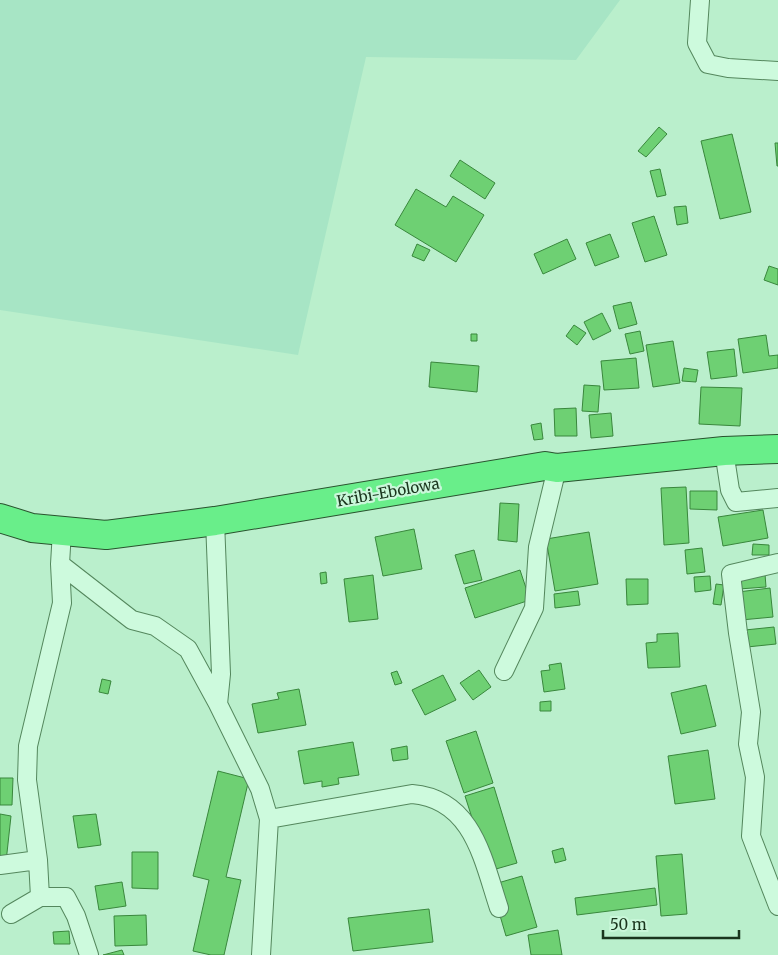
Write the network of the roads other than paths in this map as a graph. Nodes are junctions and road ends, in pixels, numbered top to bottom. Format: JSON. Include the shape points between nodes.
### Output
{"nodes":[{"id":1,"x":700,"y":0,"type":"edge"},
{"id":2,"x":778,"y":71,"type":"edge"},
{"id":3,"x":778,"y":449,"type":"edge"},
{"id":4,"x":724,"y":452,"type":"junction"},
{"id":5,"x":557,"y":468,"type":"junction"},
{"id":6,"x":778,"y":498,"type":"edge"},
{"id":7,"x":0,"y":518,"type":"edge"},
{"id":8,"x":215,"y":521,"type":"junction"},
{"id":9,"x":62,"y":530,"type":"junction"},
{"id":10,"x":778,"y":563,"type":"edge"},
{"id":11,"x":60,"y":564,"type":"junction"},
{"id":12,"x":504,"y":671,"type":"dead end"},
{"id":13,"x":218,"y":704,"type":"junction"},
{"id":14,"x":268,"y":819,"type":"junction"},
{"id":15,"x":38,"y":860,"type":"junction"},
{"id":16,"x":0,"y":865,"type":"edge"},
{"id":17,"x":40,"y":896,"type":"junction"},
{"id":18,"x":778,"y":906,"type":"edge"},
{"id":19,"x":499,"y":908,"type":"dead end"},
{"id":20,"x":11,"y":914,"type":"dead end"},
{"id":21,"x":89,"y":955,"type":"edge"},
{"id":22,"x":261,"y":955,"type":"edge"}],
"edges":[{"from":1,"to":2,"type":"street","via":[[697,42],[708,64]]},
{"from":3,"to":4,"type":"highway","name":"Kribi-Ebolowa"},
{"from":4,"to":5,"type":"highway","name":"Kribi-Ebolowa"},
{"from":4,"to":6,"type":"street","via":[[730,490],[736,502]]},
{"from":5,"to":8,"type":"highway","name":"Kribi-Ebolowa","via":[[531,468]]},
{"from":5,"to":12,"type":"street","via":[[538,547],[534,608]]},
{"from":7,"to":9,"type":"highway","name":"Kribi-Ebolowa","via":[[32,528]]},
{"from":8,"to":9,"type":"highway","name":"Kribi-Ebolowa","via":[[106,535]]},
{"from":8,"to":13,"type":"street","via":[[221,674]]},
{"from":9,"to":11,"type":"street"},
{"from":10,"to":18,"type":"street","via":[[731,574],[751,712],[748,744],[755,777],[750,836]]},
{"from":11,"to":13,"type":"street","via":[[132,620],[155,626],[188,649]]},
{"from":11,"to":15,"type":"street","via":[[62,603],[28,746],[27,780]]},
{"from":13,"to":14,"type":"street","via":[[260,790]]},
{"from":14,"to":19,"type":"street","via":[[412,794],[428,795],[466,823],[478,843]]},
{"from":14,"to":22,"type":"street"},
{"from":15,"to":16,"type":"street"},
{"from":15,"to":17,"type":"street"},
{"from":17,"to":20,"type":"street"},
{"from":17,"to":21,"type":"street","via":[[66,897]]}]}
